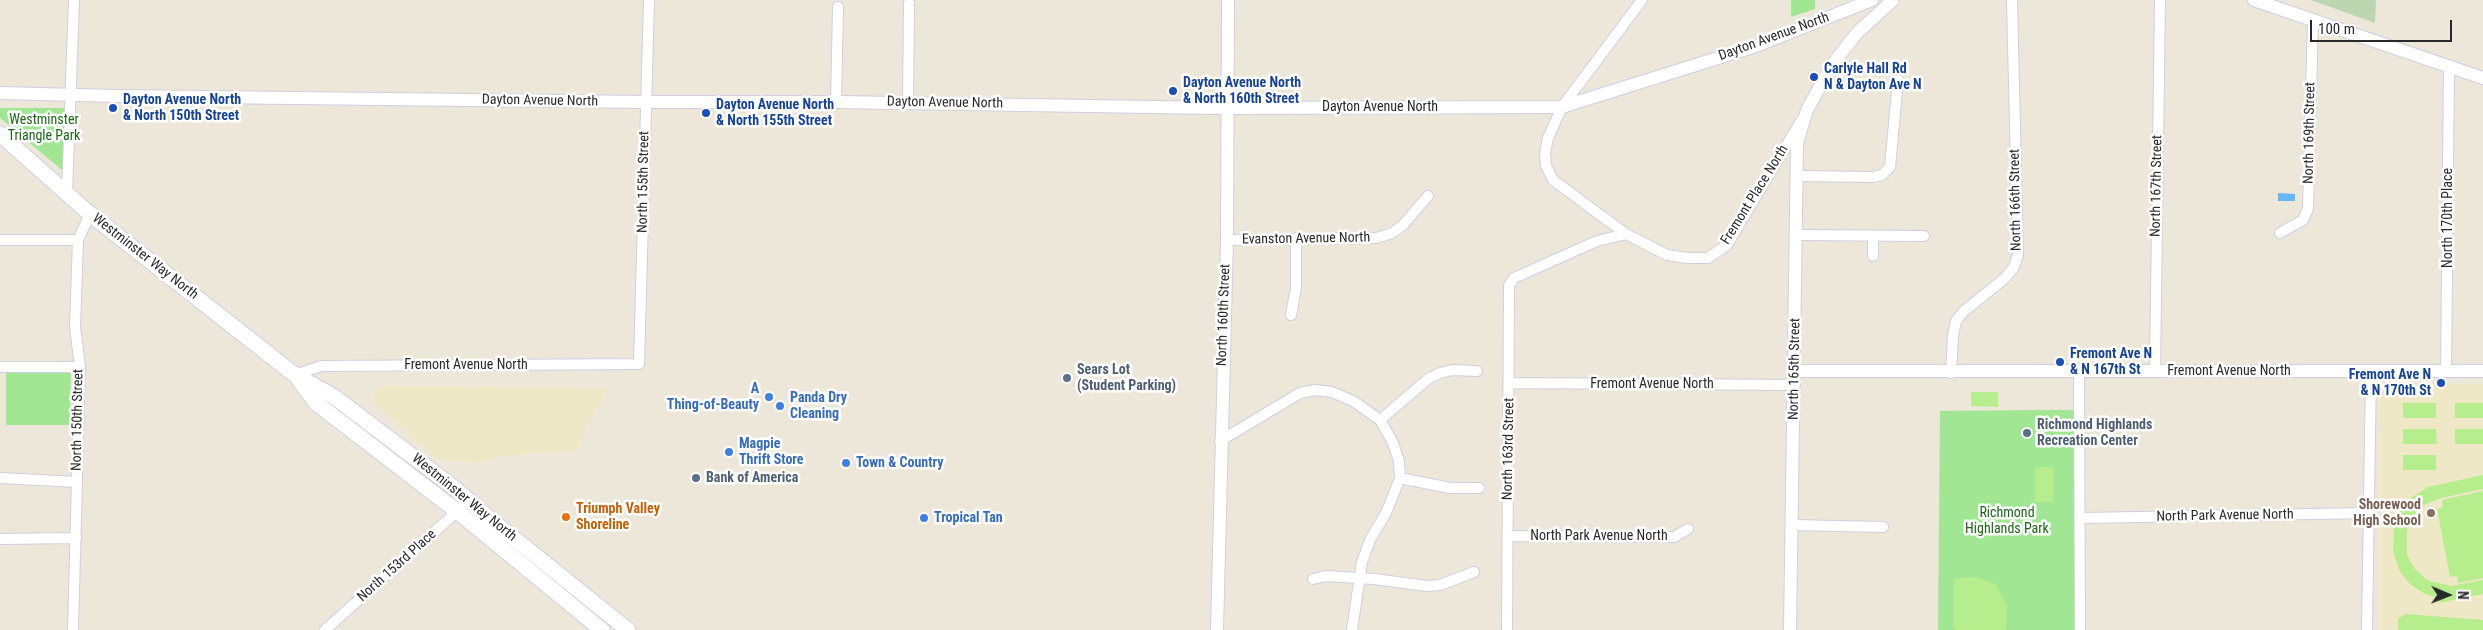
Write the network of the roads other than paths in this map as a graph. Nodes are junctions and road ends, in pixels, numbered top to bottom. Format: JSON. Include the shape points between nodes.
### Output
{"nodes":[{"id":1,"x":74,"y":0,"type":"edge"},
{"id":2,"x":649,"y":0,"type":"edge"},
{"id":3,"x":1228,"y":0,"type":"edge"},
{"id":4,"x":1642,"y":0,"type":"edge"},
{"id":5,"x":1872,"y":0,"type":"edge"},
{"id":6,"x":1892,"y":0,"type":"edge"},
{"id":7,"x":2012,"y":0,"type":"edge"},
{"id":8,"x":2160,"y":0,"type":"edge"},
{"id":9,"x":2254,"y":0,"type":"edge"},
{"id":10,"x":909,"y":3,"type":"dead end"},
{"id":11,"x":838,"y":7,"type":"dead end"},
{"id":12,"x":1850,"y":9,"type":"junction"},
{"id":13,"x":2313,"y":19,"type":"junction"},
{"id":14,"x":1866,"y":25,"type":"junction"},
{"id":15,"x":2449,"y":66,"type":"junction"},
{"id":16,"x":2483,"y":78,"type":"edge"},
{"id":17,"x":1898,"y":80,"type":"dead end"},
{"id":18,"x":0,"y":93,"type":"edge"},
{"id":19,"x":72,"y":96,"type":"junction"},
{"id":20,"x":646,"y":102,"type":"junction"},
{"id":21,"x":836,"y":102,"type":"junction"},
{"id":22,"x":908,"y":103,"type":"junction"},
{"id":23,"x":1562,"y":107,"type":"junction"},
{"id":24,"x":1226,"y":108,"type":"junction"},
{"id":25,"x":1807,"y":110,"type":"junction"},
{"id":26,"x":0,"y":134,"type":"edge"},
{"id":27,"x":0,"y":148,"type":"edge"},
{"id":28,"x":1796,"y":176,"type":"junction"},
{"id":29,"x":67,"y":194,"type":"junction"},
{"id":30,"x":1428,"y":196,"type":"dead end"},
{"id":31,"x":90,"y":214,"type":"junction"},
{"id":32,"x":2280,"y":233,"type":"dead end"},
{"id":33,"x":1626,"y":234,"type":"junction"},
{"id":34,"x":1797,"y":235,"type":"junction"},
{"id":35,"x":1873,"y":236,"type":"junction"},
{"id":36,"x":1924,"y":236,"type":"dead end"},
{"id":37,"x":1296,"y":238,"type":"junction"},
{"id":38,"x":0,"y":240,"type":"edge"},
{"id":39,"x":78,"y":240,"type":"junction"},
{"id":40,"x":1227,"y":240,"type":"junction"},
{"id":41,"x":1873,"y":256,"type":"dead end"},
{"id":42,"x":1292,"y":315,"type":"dead end"},
{"id":43,"x":639,"y":364,"type":"joint"},
{"id":44,"x":0,"y":367,"type":"edge"},
{"id":45,"x":80,"y":367,"type":"junction"},
{"id":46,"x":1477,"y":370,"type":"dead end"},
{"id":47,"x":1795,"y":371,"type":"junction"},
{"id":48,"x":2154,"y":371,"type":"junction"},
{"id":49,"x":2446,"y":371,"type":"junction"},
{"id":50,"x":2483,"y":371,"type":"edge"},
{"id":51,"x":2079,"y":372,"type":"junction"},
{"id":52,"x":2372,"y":372,"type":"junction"},
{"id":53,"x":1951,"y":373,"type":"junction"},
{"id":54,"x":295,"y":375,"type":"junction"},
{"id":55,"x":1510,"y":383,"type":"junction"},
{"id":56,"x":1795,"y":385,"type":"junction"},
{"id":57,"x":1380,"y":420,"type":"junction"},
{"id":58,"x":1220,"y":441,"type":"junction"},
{"id":59,"x":0,"y":478,"type":"edge"},
{"id":60,"x":1400,"y":478,"type":"junction"},
{"id":61,"x":77,"y":482,"type":"junction"},
{"id":62,"x":1479,"y":488,"type":"dead end"},
{"id":63,"x":469,"y":501,"type":"junction"},
{"id":64,"x":458,"y":512,"type":"junction"},
{"id":65,"x":2369,"y":513,"type":"junction"},
{"id":66,"x":2081,"y":518,"type":"junction"},
{"id":67,"x":1792,"y":525,"type":"junction"},
{"id":68,"x":1883,"y":527,"type":"dead end"},
{"id":69,"x":1688,"y":529,"type":"dead end"},
{"id":70,"x":1508,"y":536,"type":"junction"},
{"id":71,"x":76,"y":538,"type":"junction"},
{"id":72,"x":0,"y":539,"type":"edge"},
{"id":73,"x":1474,"y":572,"type":"dead end"},
{"id":74,"x":1313,"y":579,"type":"dead end"},
{"id":75,"x":1358,"y":579,"type":"junction"},
{"id":76,"x":73,"y":630,"type":"edge"},
{"id":77,"x":325,"y":630,"type":"edge"},
{"id":78,"x":602,"y":630,"type":"edge"},
{"id":79,"x":628,"y":630,"type":"edge"},
{"id":80,"x":1217,"y":630,"type":"edge"},
{"id":81,"x":1352,"y":630,"type":"edge"},
{"id":82,"x":1507,"y":630,"type":"edge"},
{"id":83,"x":1790,"y":630,"type":"edge"},
{"id":84,"x":2080,"y":630,"type":"edge"},
{"id":85,"x":2367,"y":630,"type":"edge"}],
"edges":[{"from":1,"to":19,"type":"street"},
{"from":2,"to":20,"type":"street","name":"North 155th Street"},
{"from":3,"to":24,"type":"street","name":"North 160th Street"},
{"from":4,"to":23,"type":"street","name":"Fremont Place North"},
{"from":5,"to":12,"type":"street","name":"Dayton Avenue North"},
{"from":6,"to":14,"type":"street","name":"North 165th Street"},
{"from":7,"to":53,"type":"street","name":"North 166th Street","via":[[2018,255],[2005,278],[1963,312],[1956,322]]},
{"from":8,"to":48,"type":"street","name":"North 167th Street"},
{"from":9,"to":13,"type":"street"},
{"from":10,"to":22,"type":"street"},
{"from":11,"to":21,"type":"street"},
{"from":12,"to":14,"type":"street","via":[[1858,10]]},
{"from":12,"to":23,"type":"street","name":"Dayton Avenue North","via":[[1756,46]]},
{"from":13,"to":15,"type":"street"},
{"from":13,"to":32,"type":"street","name":"North 169th Street","via":[[2308,209],[2303,220]]},
{"from":14,"to":25,"type":"street","name":"North 165th Street","via":[[1832,65]]},
{"from":15,"to":16,"type":"street"},
{"from":15,"to":49,"type":"street","name":"North 170th Place"},
{"from":17,"to":28,"type":"street","via":[[1890,167],[1882,175]]},
{"from":18,"to":19,"type":"street","name":"Dayton Avenue North"},
{"from":19,"to":20,"type":"street","name":"Dayton Avenue North"},
{"from":19,"to":29,"type":"street"},
{"from":20,"to":21,"type":"street","name":"Dayton Avenue North"},
{"from":20,"to":43,"type":"street","name":"North 155th Street"},
{"from":21,"to":22,"type":"street","name":"Dayton Avenue North"},
{"from":22,"to":24,"type":"street","name":"Dayton Avenue North"},
{"from":23,"to":24,"type":"street","name":"Dayton Avenue North"},
{"from":23,"to":33,"type":"street","name":"Fremont Place North","via":[[1545,153],[1546,166],[1553,180]]},
{"from":24,"to":40,"type":"street","name":"North 160th Street"},
{"from":25,"to":28,"type":"street","name":"North 165th Street","via":[[1797,143]]},
{"from":25,"to":33,"type":"street","name":"Fremont Place North","via":[[1727,245],[1708,258],[1688,258],[1667,255]]},
{"from":26,"to":29,"type":"main road","name":"Westminster Way North"},
{"from":27,"to":29,"type":"main road","name":"Westminster Way North"},
{"from":28,"to":34,"type":"street","name":"North 165th Street"},
{"from":29,"to":31,"type":"main road","name":"Westminster Way North"},
{"from":30,"to":37,"type":"street","name":"Evanston Avenue North","via":[[1403,225],[1377,238]]},
{"from":31,"to":39,"type":"street","name":"North 150th Street"},
{"from":31,"to":54,"type":"main road","name":"Westminster Way North"},
{"from":33,"to":55,"type":"street","name":"North 163rd Street","via":[[1597,241],[1514,278],[1509,286]]},
{"from":34,"to":35,"type":"street"},
{"from":34,"to":47,"type":"street","name":"North 165th Street"},
{"from":35,"to":36,"type":"street"},
{"from":35,"to":41,"type":"street"},
{"from":37,"to":40,"type":"street","name":"Evanston Avenue North"},
{"from":37,"to":42,"type":"street","via":[[1296,288]]},
{"from":38,"to":39,"type":"street"},
{"from":39,"to":45,"type":"street","name":"North 150th Street","via":[[75,327]]},
{"from":40,"to":58,"type":"street","name":"North 160th Street"},
{"from":43,"to":54,"type":"street","name":"Fremont Avenue North","via":[[321,366]]},
{"from":44,"to":45,"type":"street"},
{"from":45,"to":61,"type":"street","name":"North 150th Street"},
{"from":46,"to":57,"type":"street","via":[[1452,370],[1434,376]]},
{"from":47,"to":53,"type":"street","name":"Fremont Avenue North"},
{"from":47,"to":56,"type":"street","name":"North 165th Street"},
{"from":48,"to":51,"type":"street","name":"Fremont Avenue North"},
{"from":48,"to":52,"type":"street","name":"Fremont Avenue North"},
{"from":49,"to":50,"type":"street","name":"Fremont Avenue North"},
{"from":49,"to":52,"type":"street","name":"Fremont Avenue North"},
{"from":51,"to":53,"type":"street","name":"Fremont Avenue North"},
{"from":51,"to":66,"type":"street"},
{"from":52,"to":65,"type":"street"},
{"from":54,"to":63,"type":"main road","name":"Westminster Way North","via":[[332,396]]},
{"from":54,"to":64,"type":"main road","name":"Westminster Way North","via":[[316,403]]},
{"from":55,"to":56,"type":"street","name":"Fremont Avenue North"},
{"from":55,"to":70,"type":"street","name":"North 163rd Street"},
{"from":56,"to":67,"type":"street","name":"North 165th Street"},
{"from":57,"to":58,"type":"street","via":[[1354,401],[1332,392],[1315,390],[1300,393]]},
{"from":57,"to":60,"type":"street","via":[[1394,443]]},
{"from":58,"to":80,"type":"street","name":"North 160th Street"},
{"from":59,"to":61,"type":"street"},
{"from":60,"to":62,"type":"street","via":[[1450,488]]},
{"from":60,"to":75,"type":"street","via":[[1370,540]]},
{"from":61,"to":71,"type":"street","name":"North 150th Street"},
{"from":63,"to":64,"type":"street","name":"North 153rd Place"},
{"from":63,"to":79,"type":"main road","name":"Westminster Way North"},
{"from":64,"to":77,"type":"street","name":"North 153rd Place"},
{"from":64,"to":78,"type":"main road","name":"Westminster Way North"},
{"from":65,"to":66,"type":"street","name":"North Park Avenue North"},
{"from":65,"to":85,"type":"street"},
{"from":66,"to":84,"type":"street"},
{"from":67,"to":68,"type":"street"},
{"from":67,"to":83,"type":"street","name":"North 165th Street"},
{"from":69,"to":70,"type":"street","name":"North Park Avenue North","via":[[1674,537]]},
{"from":70,"to":82,"type":"street","name":"North 163rd Street"},
{"from":71,"to":72,"type":"street"},
{"from":71,"to":76,"type":"street","name":"North 150th Street"},
{"from":73,"to":75,"type":"street","via":[[1440,585],[1427,586],[1374,578]]},
{"from":74,"to":75,"type":"street","via":[[1326,576]]},
{"from":75,"to":81,"type":"street"}]}
